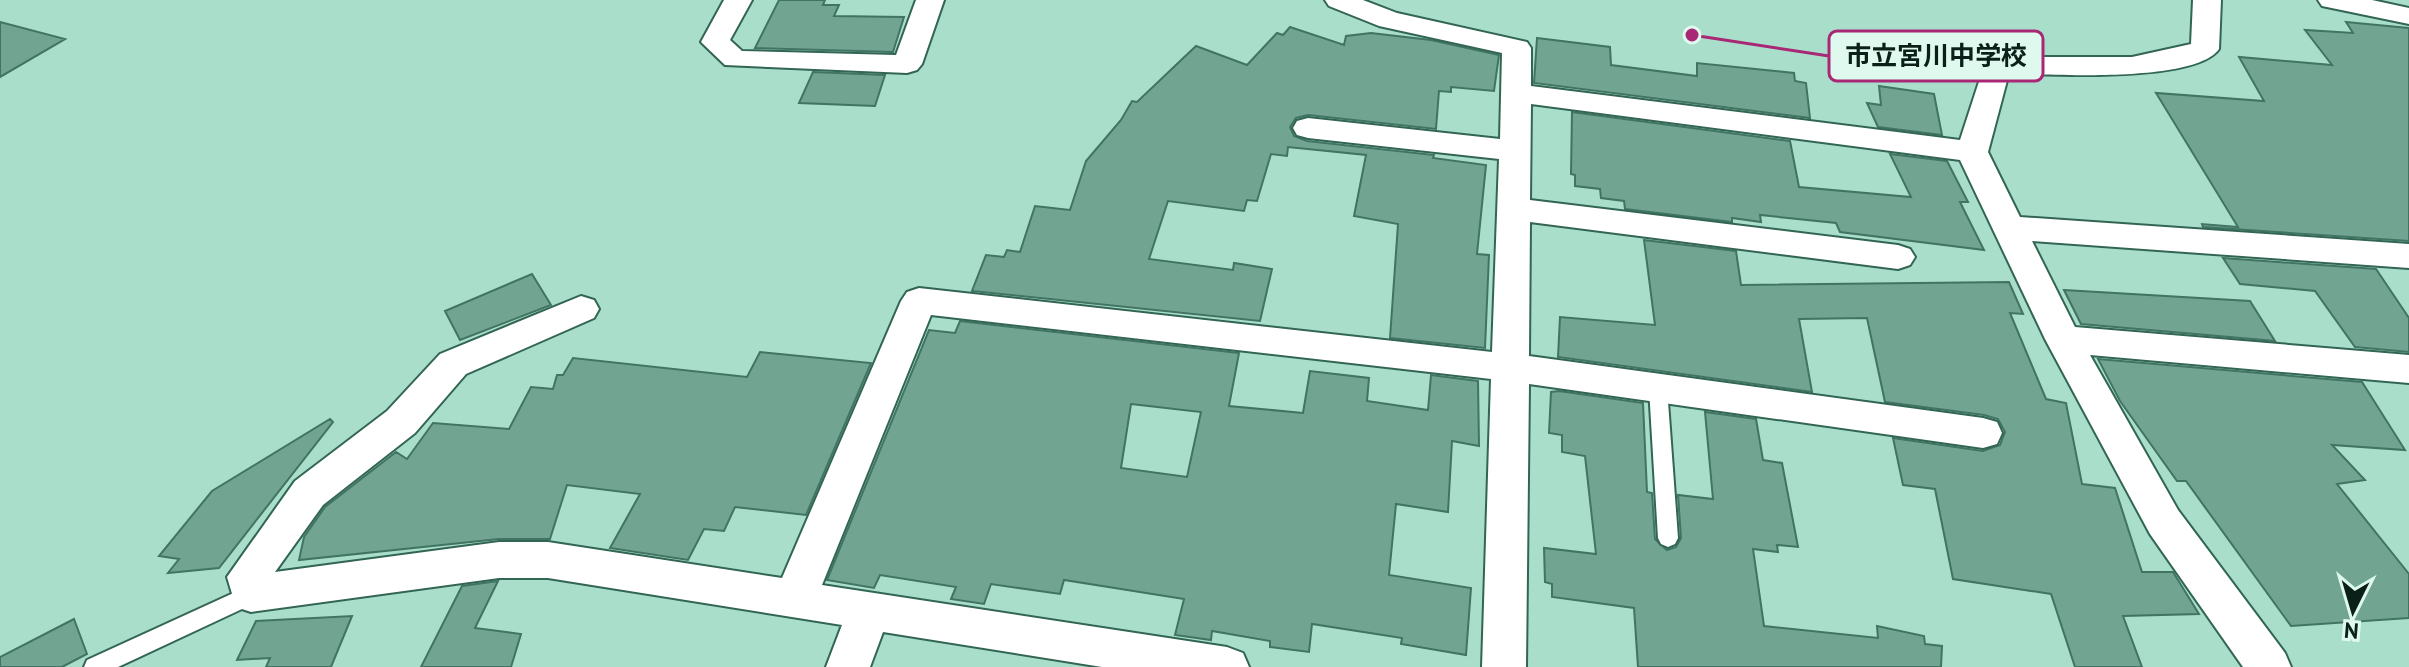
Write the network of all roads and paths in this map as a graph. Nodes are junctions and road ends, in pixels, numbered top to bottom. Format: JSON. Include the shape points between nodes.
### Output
{"nodes":[{"id":1,"x":738,"y":0,"type":"edge"},
{"id":2,"x":930,"y":0,"type":"edge"},
{"id":3,"x":1339,"y":0,"type":"edge"},
{"id":4,"x":2207,"y":0,"type":"edge"},
{"id":5,"x":2332,"y":0,"type":"edge"},
{"id":6,"x":2409,"y":16,"type":"edge"},
{"id":7,"x":1516,"y":93,"type":"junction"},
{"id":8,"x":1308,"y":128,"type":"dead end"},
{"id":9,"x":1515,"y":151,"type":"junction"},
{"id":10,"x":1972,"y":152,"type":"junction"},
{"id":11,"x":1514,"y":209,"type":"junction"},
{"id":12,"x":2010,"y":228,"type":"junction"},
{"id":13,"x":2409,"y":256,"type":"edge"},
{"id":14,"x":1898,"y":257,"type":"dead end"},
{"id":15,"x":581,"y":309,"type":"dead end"},
{"id":16,"x":2063,"y":339,"type":"junction"},
{"id":17,"x":1513,"y":368,"type":"junction"},
{"id":18,"x":2409,"y":369,"type":"edge"},
{"id":19,"x":1658,"y":388,"type":"junction"},
{"id":20,"x":1983,"y":433,"type":"dead end"},
{"id":21,"x":1668,"y":538,"type":"dead end"},
{"id":22,"x":251,"y":594,"type":"junction"},
{"id":23,"x":795,"y":599,"type":"junction"},
{"id":24,"x":870,"y":610,"type":"junction"},
{"id":25,"x":1134,"y":660,"type":"edge"},
{"id":26,"x":95,"y":667,"type":"edge"},
{"id":27,"x":848,"y":667,"type":"edge"},
{"id":28,"x":1227,"y":667,"type":"edge"},
{"id":29,"x":1504,"y":667,"type":"edge"},
{"id":30,"x":2269,"y":667,"type":"edge"}],
"edges":[{"from":1,"to":2,"type":"street","via":[[715,42],[735,59],[907,64]]},
{"from":3,"to":7,"type":"street","via":[[1389,20],[1517,48]]},
{"from":4,"to":10,"type":"street","via":[[2205,49],[2184,59],[2065,67],[1997,63]]},
{"from":5,"to":6,"type":"street"},
{"from":7,"to":9,"type":"street"},
{"from":7,"to":10,"type":"street"},
{"from":8,"to":9,"type":"street"},
{"from":9,"to":11,"type":"street"},
{"from":10,"to":12,"type":"street"},
{"from":11,"to":14,"type":"street"},
{"from":11,"to":17,"type":"street"},
{"from":12,"to":13,"type":"street"},
{"from":12,"to":16,"type":"street"},
{"from":15,"to":22,"type":"street","via":[[453,364],[401,422],[309,493],[248,577]]},
{"from":16,"to":18,"type":"street"},
{"from":16,"to":30,"type":"street","via":[[2164,522]]},
{"from":17,"to":19,"type":"street"},
{"from":17,"to":23,"type":"street","via":[[919,301]]},
{"from":17,"to":29,"type":"street"},
{"from":19,"to":20,"type":"street"},
{"from":19,"to":21,"type":"lane"},
{"from":22,"to":23,"type":"street","via":[[499,560],[548,560]]},
{"from":22,"to":26,"type":"lane"},
{"from":23,"to":24,"type":"street"},
{"from":24,"to":25,"type":"street"},
{"from":24,"to":27,"type":"street"},
{"from":25,"to":28,"type":"street"}]}
